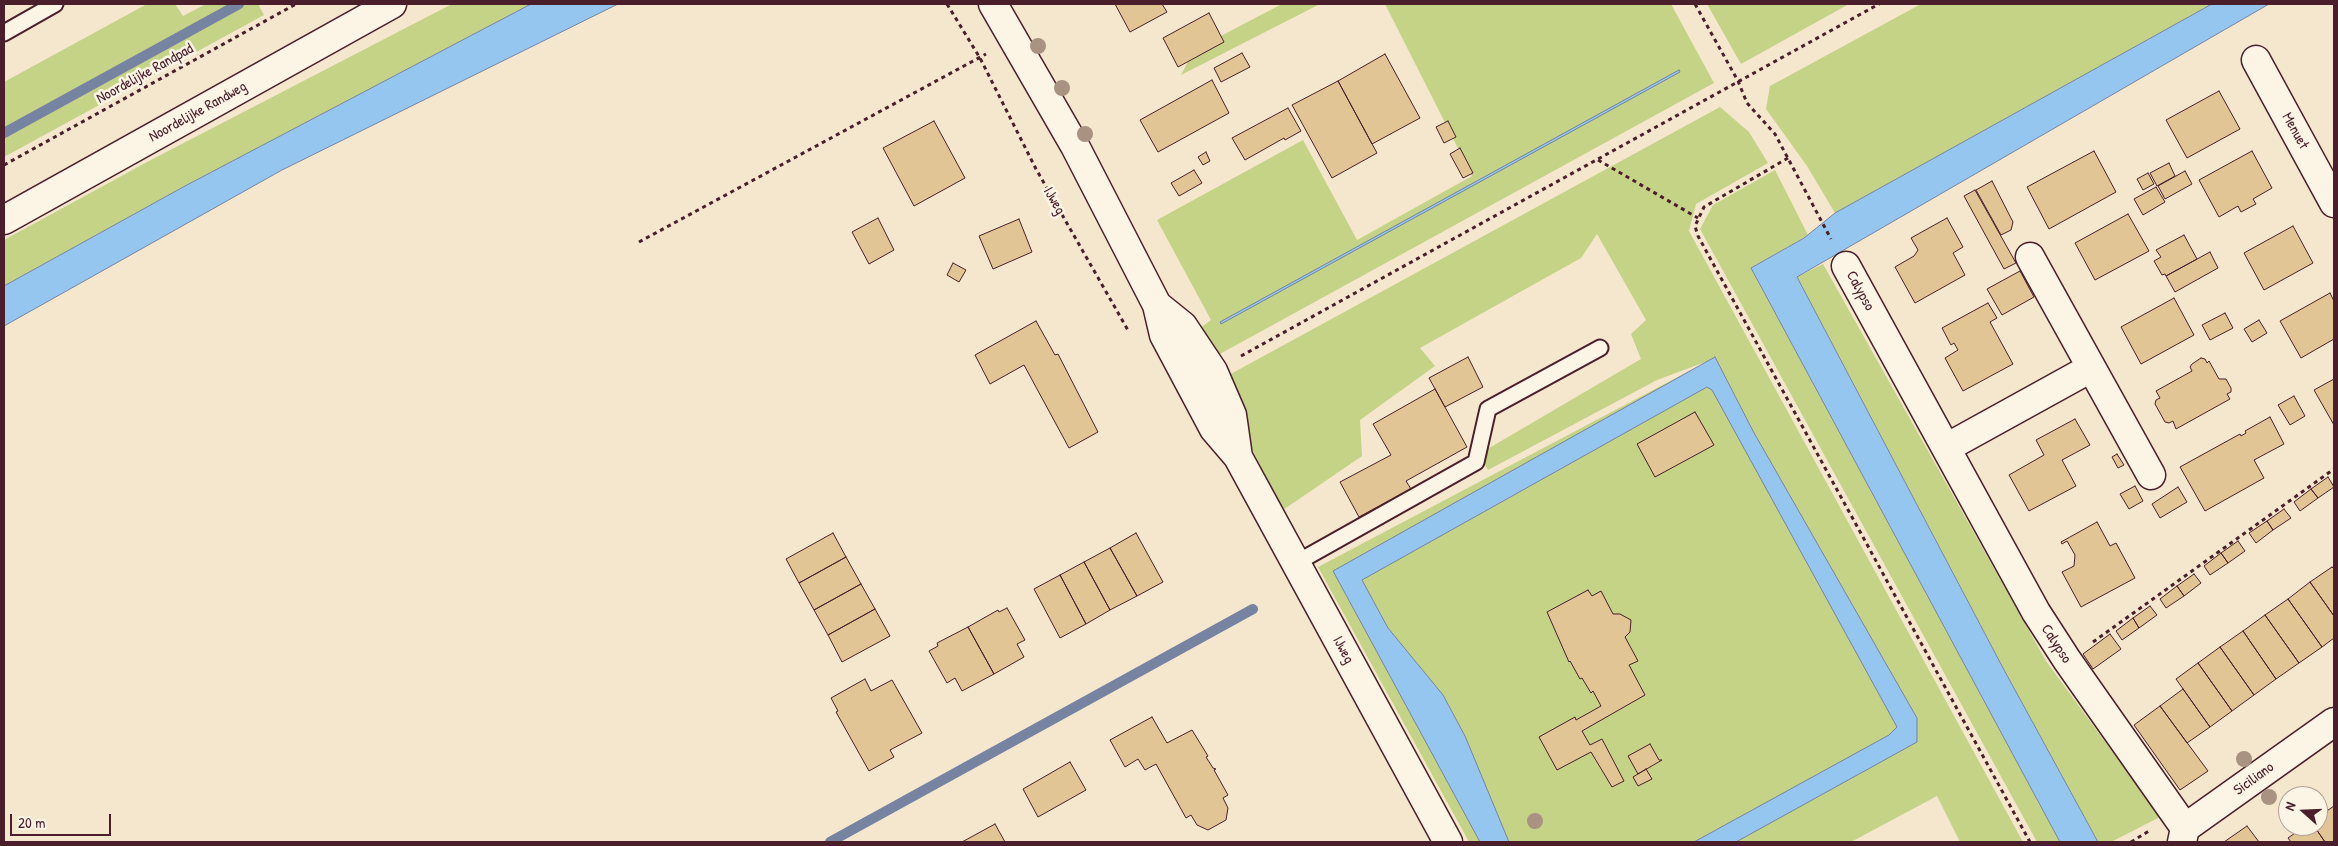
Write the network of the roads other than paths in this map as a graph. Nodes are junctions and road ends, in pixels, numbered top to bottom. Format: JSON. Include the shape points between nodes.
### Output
{"nodes":[{"id":1,"x":56,"y":4,"type":"edge"},
{"id":2,"x":392,"y":4,"type":"edge"},
{"id":3,"x":992,"y":4,"type":"edge"},
{"id":4,"x":4,"y":33,"type":"edge"},
{"id":5,"x":2256,"y":60,"type":"dead end"},
{"id":6,"x":2334,"y":203,"type":"edge"},
{"id":7,"x":4,"y":220,"type":"edge"},
{"id":8,"x":2030,"y":257,"type":"dead end"},
{"id":9,"x":1846,"y":266,"type":"road end"},
{"id":10,"x":1157,"y":305,"type":"junction"},
{"id":11,"x":1600,"y":348,"type":"dead end"},
{"id":12,"x":2092,"y":368,"type":"junction"},
{"id":13,"x":1946,"y":448,"type":"junction"},
{"id":14,"x":1238,"y":457,"type":"junction"},
{"id":15,"x":2151,"y":476,"type":"dead end"},
{"id":16,"x":1296,"y":563,"type":"junction"},
{"id":17,"x":2334,"y":722,"type":"edge"},
{"id":18,"x":2183,"y":835,"type":"edge"},
{"id":19,"x":1448,"y":842,"type":"edge"}],
"edges":[{"from":1,"to":4,"type":"lane"},
{"from":2,"to":7,"type":"street","name":"Noordelijke Randweg"},
{"from":3,"to":10,"type":"street","name":"IJweg","via":[[1075,146]]},
{"from":5,"to":6,"type":"street","name":"Menuet"},
{"from":8,"to":12,"type":"street"},
{"from":9,"to":13,"type":"street","name":"Calypso"},
{"from":10,"to":14,"type":"street","name":"IJweg","via":[[1164,335],[1214,429]]},
{"from":10,"to":14,"type":"street","name":"IJweg","via":[[1183,326],[1213,371],[1232,416]]},
{"from":11,"to":16,"type":"lane","via":[[1488,409],[1476,462]]},
{"from":12,"to":13,"type":"street"},
{"from":12,"to":15,"type":"street"},
{"from":13,"to":18,"type":"street","name":"Calypso","via":[[2036,612]]},
{"from":14,"to":16,"type":"street","name":"IJweg"},
{"from":16,"to":19,"type":"street","name":"IJweg"},
{"from":17,"to":18,"type":"street","name":"Siciliano"}]}
